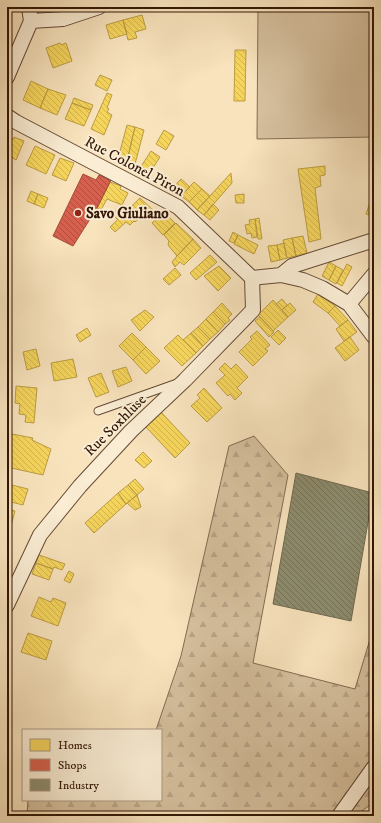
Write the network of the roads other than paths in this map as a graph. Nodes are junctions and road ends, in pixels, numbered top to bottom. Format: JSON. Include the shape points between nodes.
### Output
{"nodes":[{"id":1,"x":99,"y":7,"type":"edge"},
{"id":2,"x":30,"y":14,"type":"edge"},
{"id":3,"x":7,"y":76,"type":"edge"},
{"id":4,"x":7,"y":116,"type":"edge"},
{"id":5,"x":374,"y":240,"type":"edge"},
{"id":6,"x":374,"y":274,"type":"edge"},
{"id":7,"x":281,"y":276,"type":"junction"},
{"id":8,"x":252,"y":278,"type":"junction"},
{"id":9,"x":349,"y":304,"type":"junction"},
{"id":10,"x":374,"y":337,"type":"edge"},
{"id":11,"x":185,"y":380,"type":"junction"},
{"id":12,"x":98,"y":411,"type":"dead end"},
{"id":13,"x":7,"y":605,"type":"edge"},
{"id":14,"x":374,"y":767,"type":"edge"},
{"id":15,"x":339,"y":816,"type":"edge"}],
"edges":[{"from":1,"to":2,"type":"street","via":[[63,19]]},
{"from":2,"to":3,"type":"street"},
{"from":4,"to":8,"type":"street","name":"Rue Colonel Piron","via":[[178,207]]},
{"from":5,"to":7,"type":"street","via":[[292,266]]},
{"from":6,"to":9,"type":"street"},
{"from":7,"to":8,"type":"street"},
{"from":7,"to":9,"type":"street","via":[[303,280]]},
{"from":8,"to":11,"type":"street","name":"Rue Soxhluse","via":[[252,310]]},
{"from":9,"to":10,"type":"street"},
{"from":11,"to":12,"type":"lane"},
{"from":11,"to":13,"type":"street","name":"Rue Soxhluse","via":[[131,431],[85,480],[40,535]]},
{"from":14,"to":15,"type":"street"}]}
